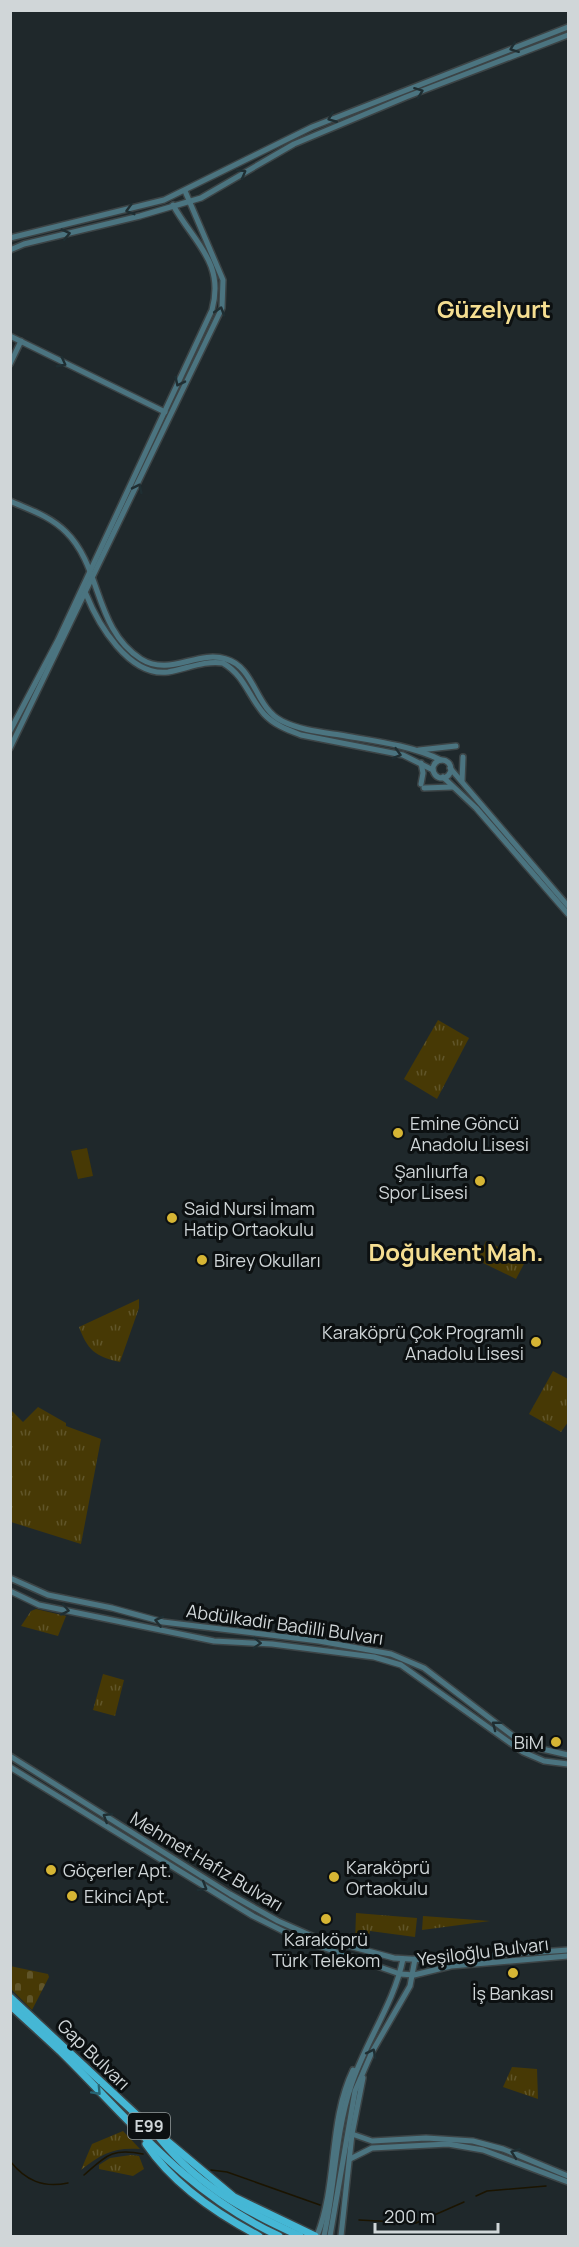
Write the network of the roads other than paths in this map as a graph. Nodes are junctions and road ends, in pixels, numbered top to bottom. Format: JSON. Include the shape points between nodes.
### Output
{"nodes":[{"id":1,"x":568,"y":27,"type":"edge"},
{"id":2,"x":568,"y":35,"type":"edge"},
{"id":3,"x":185,"y":191,"type":"junction"},
{"id":4,"x":170,"y":197,"type":"junction"},
{"id":5,"x":190,"y":199,"type":"junction"},
{"id":6,"x":173,"y":206,"type":"junction"},
{"id":7,"x":10,"y":238,"type":"edge"},
{"id":8,"x":10,"y":250,"type":"edge"},
{"id":9,"x":10,"y":336,"type":"edge"},
{"id":10,"x":21,"y":341,"type":"junction"},
{"id":11,"x":10,"y":364,"type":"edge"},
{"id":12,"x":164,"y":412,"type":"junction"},
{"id":13,"x":172,"y":416,"type":"junction"},
{"id":14,"x":10,"y":501,"type":"edge"},
{"id":15,"x":90,"y":572,"type":"junction"},
{"id":16,"x":92,"y":581,"type":"junction"},
{"id":17,"x":85,"y":583,"type":"junction"},
{"id":18,"x":86,"y":594,"type":"junction"},
{"id":19,"x":10,"y":731,"type":"edge"},
{"id":20,"x":456,"y":746,"type":"dead end"},
{"id":21,"x":10,"y":748,"type":"edge"},
{"id":22,"x":418,"y":750,"type":"junction"},
{"id":23,"x":464,"y":757,"type":"dead end"},
{"id":24,"x":441,"y":760,"type":"junction"},
{"id":25,"x":421,"y":763,"type":"junction"},
{"id":26,"x":450,"y":768,"type":"junction"},
{"id":27,"x":433,"y":770,"type":"junction"},
{"id":28,"x":443,"y":777,"type":"junction"},
{"id":29,"x":462,"y":783,"type":"junction"},
{"id":30,"x":454,"y":787,"type":"junction"},
{"id":31,"x":568,"y":906,"type":"edge"},
{"id":32,"x":568,"y":914,"type":"edge"},
{"id":33,"x":10,"y":1578,"type":"edge"},
{"id":34,"x":10,"y":1592,"type":"edge"},
{"id":35,"x":568,"y":1755,"type":"edge"},
{"id":36,"x":10,"y":1756,"type":"edge"},
{"id":37,"x":568,"y":1764,"type":"edge"},
{"id":38,"x":10,"y":1767,"type":"edge"},
{"id":39,"x":568,"y":1950,"type":"edge"},
{"id":40,"x":568,"y":1956,"type":"edge"},
{"id":41,"x":403,"y":1959,"type":"junction"},
{"id":42,"x":415,"y":1959,"type":"junction"},
{"id":43,"x":400,"y":1974,"type":"junction"},
{"id":44,"x":414,"y":1976,"type":"junction"},
{"id":45,"x":10,"y":1997,"type":"edge"},
{"id":46,"x":10,"y":2005,"type":"edge"},
{"id":47,"x":364,"y":2053,"type":"junction"},
{"id":48,"x":363,"y":2073,"type":"junction"},
{"id":49,"x":154,"y":2131,"type":"junction"},
{"id":50,"x":352,"y":2134,"type":"junction"},
{"id":51,"x":141,"y":2137,"type":"junction"},
{"id":52,"x":342,"y":2149,"type":"junction"},
{"id":53,"x":350,"y":2159,"type":"junction"},
{"id":54,"x":567,"y":2176,"type":"edge"},
{"id":55,"x":259,"y":2236,"type":"edge"},
{"id":56,"x":279,"y":2236,"type":"edge"},
{"id":57,"x":300,"y":2236,"type":"edge"},
{"id":58,"x":316,"y":2236,"type":"edge"},
{"id":59,"x":324,"y":2236,"type":"edge"},
{"id":60,"x":330,"y":2236,"type":"edge"},
{"id":61,"x":341,"y":2236,"type":"edge"}],
"edges":[{"from":1,"to":3,"type":"main road","one_way":true,"via":[[312,127]]},
{"from":5,"to":2,"type":"main road","one_way":true,"via":[[201,198],[294,144]]},
{"from":3,"to":4,"type":"main road"},
{"from":3,"to":5,"type":"main road"},
{"from":4,"to":6,"type":"main road"},
{"from":4,"to":7,"type":"main road","one_way":true},
{"from":5,"to":6,"type":"main road"},
{"from":13,"to":5,"type":"main road","one_way":true,"via":[[214,329],[225,294],[216,260]]},
{"from":8,"to":6,"type":"main road","one_way":true},
{"from":6,"to":12,"type":"main road","one_way":true,"via":[[209,260],[216,294],[204,329]]},
{"from":9,"to":10,"type":"main road"},
{"from":10,"to":11,"type":"main road"},
{"from":10,"to":12,"type":"main road","one_way":true},
{"from":12,"to":13,"type":"main road"},
{"from":12,"to":15,"type":"main road"},
{"from":16,"to":13,"type":"main road","one_way":true},
{"from":14,"to":15,"type":"main road","via":[[51,519],[67,533],[79,547]]},
{"from":15,"to":16,"type":"main road"},
{"from":15,"to":17,"type":"main road"},
{"from":16,"to":18,"type":"main road"},
{"from":16,"to":22,"type":"main road","via":[[102,611],[116,632],[146,662],[164,667],[224,658],[241,667],[266,708],[284,722],[311,731]]},
{"from":17,"to":18,"type":"main road"},
{"from":17,"to":19,"type":"main road"},
{"from":18,"to":21,"type":"main road"},
{"from":18,"to":25,"type":"main road","one_way":true,"via":[[112,639],[140,665],[159,672],[223,663],[237,673],[264,713],[286,729],[403,755]]},
{"from":20,"to":22,"type":"main road"},
{"from":22,"to":24,"type":"main road"},
{"from":23,"to":29,"type":"main road"},
{"from":24,"to":26,"type":"main road","via":[[448,762]]},
{"from":24,"to":27,"type":"main road"},
{"from":25,"to":27,"type":"main road"},
{"from":25,"to":30,"type":"main road","via":[[422,786]]},
{"from":26,"to":28,"type":"main road"},
{"from":26,"to":29,"type":"main road"},
{"from":27,"to":28,"type":"main road"},
{"from":28,"to":30,"type":"main road"},
{"from":29,"to":31,"type":"main road"},
{"from":30,"to":32,"type":"main road"},
{"from":35,"to":33,"type":"main road","name":"Abdülkadir Badilli Bulvarı","one_way":true,"via":[[525,1745],[424,1668],[391,1654],[163,1622],[48,1595]]},
{"from":34,"to":37,"type":"main road","name":"Abdülkadir Badilli Bulvarı","one_way":true,"via":[[39,1605],[214,1641],[374,1657],[420,1677],[523,1752],[544,1761]]},
{"from":41,"to":36,"type":"main road","name":"Mehmet Hafız Bulvarı","one_way":true,"via":[[312,1936],[278,1922]]},
{"from":38,"to":43,"type":"main road","name":"Mehmet Hafız Bulvarı","one_way":true,"via":[[253,1916],[299,1939]]},
{"from":39,"to":42,"type":"main road","name":"Yeşiloğlu Bulvarı"},
{"from":40,"to":44,"type":"main road","name":"Yeşiloğlu Bulvarı","via":[[451,1966]]},
{"from":41,"to":42,"type":"main road","name":"Yeşiloğlu Bulvarı"},
{"from":41,"to":43,"type":"main road"},
{"from":42,"to":44,"type":"main road"},
{"from":43,"to":44,"type":"main road","name":"Yeşiloğlu Bulvarı"},
{"from":43,"to":47,"type":"main road"},
{"from":48,"to":44,"type":"main road","one_way":true},
{"from":45,"to":49,"type":"highway","name":"Gap Bulvarı","number":"E99"},
{"from":46,"to":51,"type":"highway","name":"Gap Bulvarı","number":"E99","one_way":true},
{"from":47,"to":52,"type":"main road","via":[[348,2097]]},
{"from":47,"to":58,"type":"main road","via":[[347,2082],[340,2106],[329,2195]]},
{"from":48,"to":50,"type":"main road"},
{"from":48,"to":52,"type":"main road"},
{"from":49,"to":57,"type":"highway","name":"Gap Bulvarı","number":"E99","via":[[227,2200]]},
{"from":49,"to":58,"type":"highway","via":[[234,2197]]},
{"from":50,"to":53,"type":"main road"},
{"from":54,"to":50,"type":"main road","one_way":true,"via":[[473,2141],[372,2141]]},
{"from":51,"to":55,"type":"highway","via":[[153,2155],[196,2195]]},
{"from":51,"to":56,"type":"highway","name":"Gap Bulvarı","number":"E99","via":[[226,2209]]},
{"from":52,"to":59,"type":"main road"},
{"from":52,"to":60,"type":"main road"},
{"from":53,"to":54,"type":"main road","via":[[372,2148],[448,2144],[483,2150]]},
{"from":53,"to":61,"type":"main road"}]}
